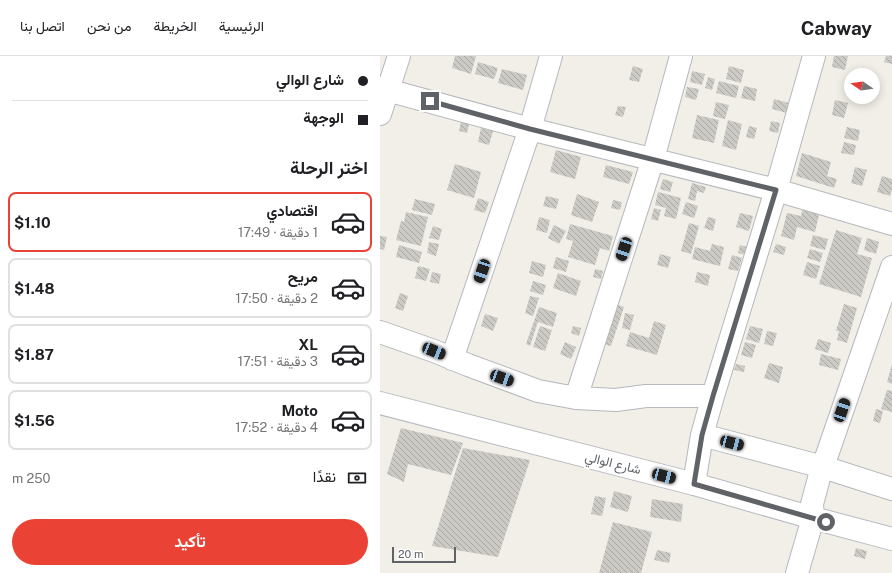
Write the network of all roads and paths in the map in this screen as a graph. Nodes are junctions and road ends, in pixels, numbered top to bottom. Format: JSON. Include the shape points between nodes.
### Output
{"nodes":[{"id":1,"x":399,"y":56,"type":"edge"},
{"id":2,"x":551,"y":56,"type":"edge"},
{"id":3,"x":681,"y":56,"type":"edge"},
{"id":4,"x":814,"y":56,"type":"edge"},
{"id":5,"x":384,"y":89,"type":"edge"},
{"id":6,"x":380,"y":114,"type":"edge"},
{"id":7,"x":530,"y":129,"type":"junction"},
{"id":8,"x":653,"y":159,"type":"junction"},
{"id":9,"x":776,"y":190,"type":"junction"},
{"id":10,"x":892,"y":224,"type":"edge"},
{"id":11,"x":892,"y":267,"type":"edge"},
{"id":12,"x":380,"y":332,"type":"edge"},
{"id":13,"x":452,"y":359,"type":"junction"},
{"id":14,"x":713,"y":396,"type":"junction"},
{"id":15,"x":576,"y":398,"type":"junction"},
{"id":16,"x":380,"y":403,"type":"edge"},
{"id":17,"x":702,"y":435,"type":"junction"},
{"id":18,"x":821,"y":473,"type":"junction"},
{"id":19,"x":694,"y":484,"type":"junction"},
{"id":20,"x":892,"y":489,"type":"edge"},
{"id":21,"x":812,"y":511,"type":"junction"},
{"id":22,"x":892,"y":539,"type":"edge"},
{"id":23,"x":797,"y":573,"type":"edge"}],
"edges":[{"from":1,"to":5,"type":"street"},
{"from":2,"to":7,"type":"street"},
{"from":3,"to":8,"type":"street"},
{"from":4,"to":9,"type":"street"},
{"from":5,"to":6,"type":"street"},
{"from":5,"to":7,"type":"street"},
{"from":7,"to":8,"type":"street"},
{"from":7,"to":13,"type":"street"},
{"from":8,"to":9,"type":"street"},
{"from":8,"to":15,"type":"street"},
{"from":9,"to":10,"type":"street"},
{"from":9,"to":14,"type":"street"},
{"from":11,"to":18,"type":"street"},
{"from":12,"to":13,"type":"street"},
{"from":13,"to":15,"type":"street","via":[[538,391]]},
{"from":14,"to":15,"type":"street","via":[[646,396],[616,400]]},
{"from":14,"to":17,"type":"street"},
{"from":16,"to":19,"type":"street","name":"شارع الوالي"},
{"from":17,"to":18,"type":"street"},
{"from":17,"to":19,"type":"street"},
{"from":18,"to":20,"type":"street"},
{"from":18,"to":21,"type":"street"},
{"from":19,"to":21,"type":"street","name":"شارع الوالي"},
{"from":21,"to":22,"type":"street","name":"شارع الوالي"},
{"from":21,"to":23,"type":"street"}]}
